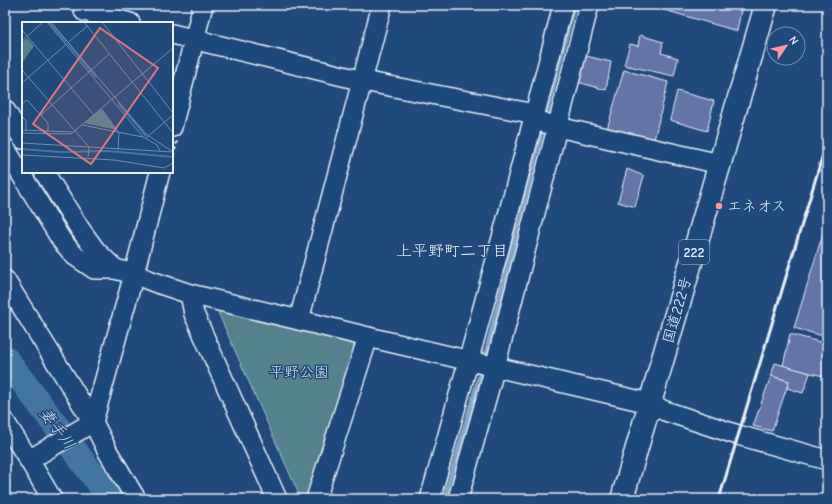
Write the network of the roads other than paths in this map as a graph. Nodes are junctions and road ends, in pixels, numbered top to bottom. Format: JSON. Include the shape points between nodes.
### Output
{"nodes":[{"id":1,"x":203,"y":5,"type":"edge"},
{"id":2,"x":382,"y":5,"type":"edge"},
{"id":3,"x":564,"y":5,"type":"edge"},
{"id":4,"x":589,"y":5,"type":"edge"},
{"id":5,"x":766,"y":5,"type":"edge"},
{"id":6,"x":83,"y":13,"type":"edge"},
{"id":7,"x":125,"y":22,"type":"edge"},
{"id":8,"x":173,"y":34,"type":"edge"},
{"id":9,"x":195,"y":40,"type":"junction"},
{"id":10,"x":363,"y":81,"type":"junction"},
{"id":11,"x":13,"y":115,"type":"edge"},
{"id":12,"x":545,"y":122,"type":"junction"},
{"id":13,"x":173,"y":123,"type":"edge"},
{"id":14,"x":22,"y":137,"type":"edge"},
{"id":15,"x":5,"y":148,"type":"edge"},
{"id":16,"x":720,"y":164,"type":"junction"},
{"id":17,"x":45,"y":173,"type":"edge"},
{"id":18,"x":160,"y":173,"type":"edge"},
{"id":19,"x":115,"y":269,"type":"junction"},
{"id":20,"x":134,"y":274,"type":"junction"},
{"id":21,"x":5,"y":280,"type":"edge"},
{"id":22,"x":190,"y":294,"type":"junction"},
{"id":23,"x":299,"y":320,"type":"junction"},
{"id":24,"x":368,"y":337,"type":"junction"},
{"id":25,"x":482,"y":364,"type":"junction"},
{"id":26,"x":649,"y":403,"type":"junction"},
{"id":27,"x":5,"y":422,"type":"edge"},
{"id":28,"x":90,"y":423,"type":"junction"},
{"id":29,"x":5,"y":439,"type":"edge"},
{"id":30,"x":34,"y":457,"type":"junction"},
{"id":31,"x":827,"y":460,"type":"edge"},
{"id":32,"x":42,"y":499,"type":"edge"},
{"id":33,"x":52,"y":499,"type":"edge"},
{"id":34,"x":136,"y":499,"type":"edge"},
{"id":35,"x":277,"y":499,"type":"edge"},
{"id":36,"x":316,"y":499,"type":"edge"},
{"id":37,"x":430,"y":499,"type":"edge"},
{"id":38,"x":458,"y":499,"type":"edge"},
{"id":39,"x":622,"y":499,"type":"edge"}],
"edges":[{"from":1,"to":9,"type":"street"},
{"from":2,"to":10,"type":"street"},
{"from":3,"to":12,"type":"street"},
{"from":4,"to":12,"type":"street"},
{"from":5,"to":16,"type":"highway","name":"国道222号","number":"222"},
{"from":6,"to":7,"type":"street"},
{"from":8,"to":9,"type":"street"},
{"from":9,"to":10,"type":"street"},
{"from":9,"to":13,"type":"street"},
{"from":10,"to":12,"type":"street"},
{"from":10,"to":23,"type":"street"},
{"from":11,"to":14,"type":"street"},
{"from":12,"to":16,"type":"street"},
{"from":12,"to":25,"type":"street"},
{"from":12,"to":25,"type":"street"},
{"from":15,"to":19,"type":"street","via":[[62,241],[75,256],[94,269]]},
{"from":16,"to":26,"type":"highway","name":"国道222号","number":"222"},
{"from":17,"to":19,"type":"street","via":[[96,251]]},
{"from":18,"to":20,"type":"street"},
{"from":19,"to":20,"type":"street"},
{"from":20,"to":22,"type":"street"},
{"from":20,"to":28,"type":"street"},
{"from":21,"to":28,"type":"street"},
{"from":22,"to":23,"type":"street"},
{"from":22,"to":35,"type":"street","via":[[194,314]]},
{"from":23,"to":24,"type":"street"},
{"from":24,"to":25,"type":"street"},
{"from":24,"to":36,"type":"street"},
{"from":25,"to":26,"type":"street"},
{"from":25,"to":37,"type":"street"},
{"from":25,"to":38,"type":"street"},
{"from":26,"to":31,"type":"street","via":[[665,411]]},
{"from":26,"to":39,"type":"highway","name":"国道222号","number":"222"},
{"from":27,"to":30,"type":"street"},
{"from":28,"to":30,"type":"street"},
{"from":28,"to":34,"type":"street"},
{"from":29,"to":32,"type":"street"},
{"from":30,"to":33,"type":"street"}]}
